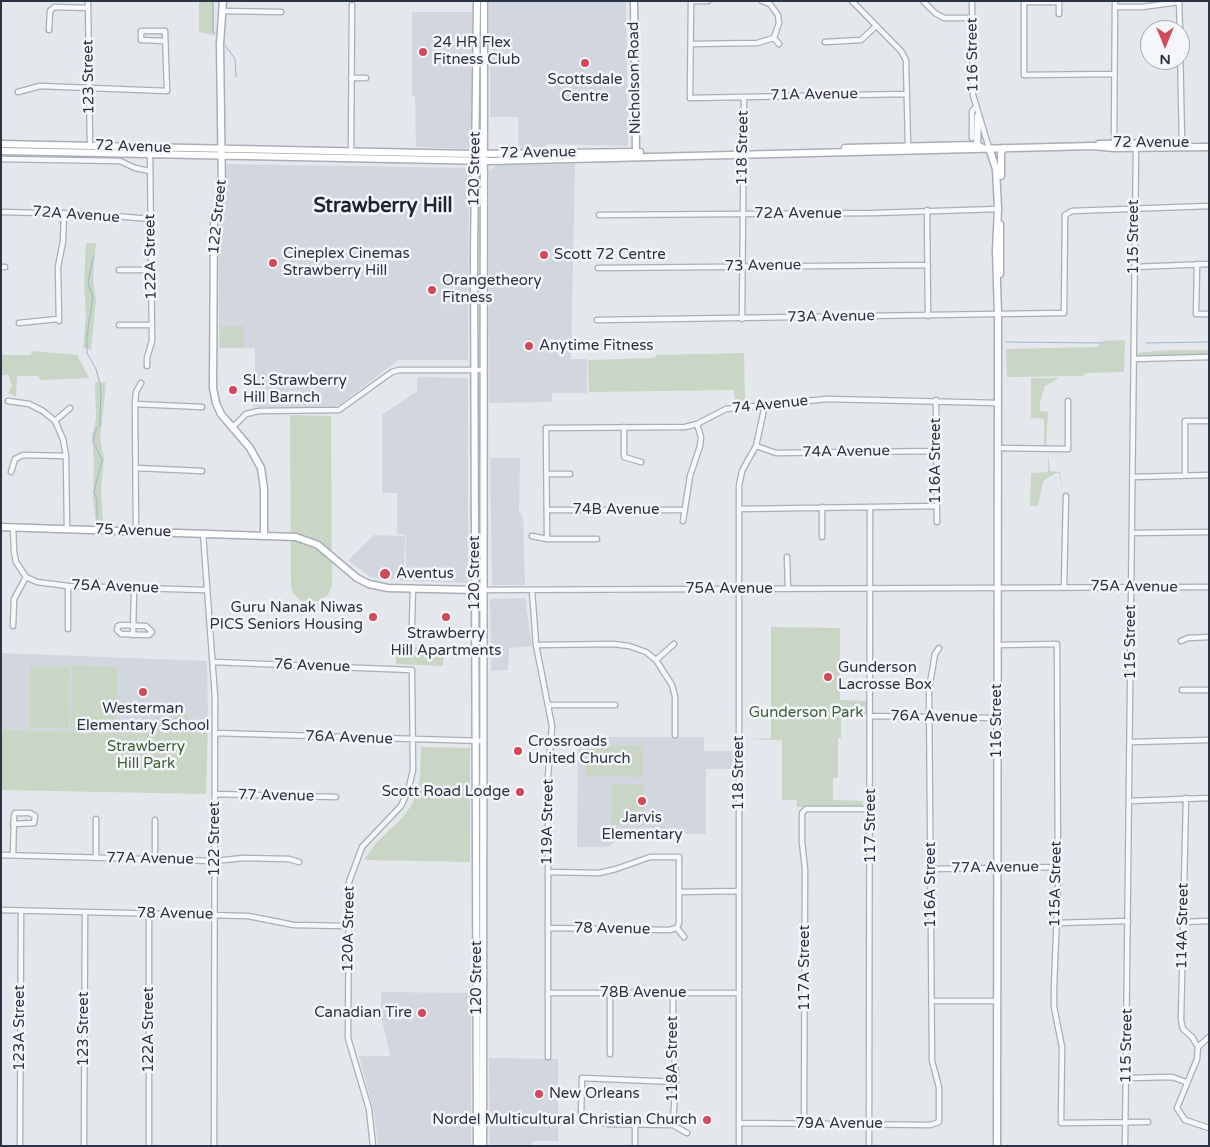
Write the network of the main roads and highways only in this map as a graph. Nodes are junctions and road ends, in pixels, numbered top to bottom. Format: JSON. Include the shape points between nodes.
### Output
{"nodes":[{"id":1,"x":223,"y":1,"type":"edge"},
{"id":2,"x":477,"y":1,"type":"edge"},
{"id":3,"x":484,"y":1,"type":"edge"},
{"id":4,"x":634,"y":1,"type":"edge"},
{"id":5,"x":978,"y":116,"type":"road end"},
{"id":6,"x":1209,"y":142,"type":"edge"},
{"id":7,"x":1,"y":144,"type":"edge"},
{"id":8,"x":1093,"y":146,"type":"junction"},
{"id":9,"x":983,"y":147,"type":"junction"},
{"id":10,"x":1209,"y":147,"type":"edge"},
{"id":11,"x":1004,"y":148,"type":"junction"},
{"id":12,"x":90,"y":149,"type":"junction"},
{"id":13,"x":1,"y":151,"type":"edge"},
{"id":14,"x":222,"y":152,"type":"junction"},
{"id":15,"x":575,"y":152,"type":"junction"},
{"id":16,"x":742,"y":152,"type":"junction"},
{"id":17,"x":636,"y":154,"type":"junction"},
{"id":18,"x":476,"y":157,"type":"junction"},
{"id":19,"x":485,"y":157,"type":"junction"},
{"id":20,"x":542,"y":160,"type":"junction"},
{"id":21,"x":998,"y":194,"type":"junction"},
{"id":22,"x":475,"y":448,"type":"junction"},
{"id":23,"x":483,"y":479,"type":"junction"},
{"id":24,"x":475,"y":480,"type":"junction"},
{"id":25,"x":483,"y":514,"type":"junction"},
{"id":26,"x":1,"y":527,"type":"edge"},
{"id":27,"x":264,"y":536,"type":"junction"},
{"id":28,"x":475,"y":590,"type":"junction"},
{"id":29,"x":480,"y":741,"type":"junction"},
{"id":30,"x":477,"y":867,"type":"junction"},
{"id":31,"x":483,"y":888,"type":"junction"},
{"id":32,"x":480,"y":972,"type":"junction"},
{"id":33,"x":477,"y":1146,"type":"edge"},
{"id":34,"x":483,"y":1146,"type":"edge"},
{"id":35,"x":997,"y":1146,"type":"edge"}],
"edges":[{"from":1,"to":14,"type":"main road","name":"122 Street","via":[[220,44]]},
{"from":2,"to":18,"type":"main road","name":"120 Street"},
{"from":3,"to":19,"type":"main road","name":"120 Street"},
{"from":4,"to":17,"type":"main road","name":"Nicholson Road"},
{"from":5,"to":9,"type":"main road"},
{"from":6,"to":8,"type":"main road","name":"72 Avenue"},
{"from":7,"to":12,"type":"main road","name":"72 Avenue"},
{"from":8,"to":10,"type":"main road","name":"72 Avenue"},
{"from":8,"to":11,"type":"main road","name":"72 Avenue"},
{"from":9,"to":11,"type":"main road","name":"72 Avenue"},
{"from":9,"to":16,"type":"main road","name":"72 Avenue"},
{"from":9,"to":16,"type":"main road","name":"72 Avenue"},
{"from":9,"to":21,"type":"main road","name":"116 Street","via":[[996,169]]},
{"from":11,"to":21,"type":"main road"},
{"from":12,"to":13,"type":"main road","name":"72 Avenue"},
{"from":12,"to":14,"type":"main road","name":"72 Avenue"},
{"from":14,"to":18,"type":"main road","name":"72 Avenue"},
{"from":14,"to":27,"type":"main road","name":"122 Street","via":[[222,192],[214,218],[213,388],[216,403],[262,468]]},
{"from":15,"to":17,"type":"main road","name":"72 Avenue"},
{"from":15,"to":19,"type":"main road","name":"72 Avenue"},
{"from":15,"to":20,"type":"main road"},
{"from":16,"to":17,"type":"main road","name":"72 Avenue"},
{"from":17,"to":20,"type":"main road","name":"72 Avenue"},
{"from":18,"to":19,"type":"main road","name":"72 Avenue"},
{"from":18,"to":22,"type":"main road","name":"120 Street"},
{"from":19,"to":20,"type":"main road","name":"72 Avenue"},
{"from":19,"to":23,"type":"main road","name":"120 Street"},
{"from":21,"to":35,"type":"main road","name":"116 Street","via":[[1001,251],[998,295]]},
{"from":22,"to":23,"type":"main road","via":[[480,452]]},
{"from":22,"to":24,"type":"main road","name":"120 Street"},
{"from":23,"to":25,"type":"main road","name":"120 Street"},
{"from":24,"to":25,"type":"main road","via":[[479,484]]},
{"from":24,"to":28,"type":"main road","name":"120 Street"},
{"from":25,"to":29,"type":"main road","name":"120 Street"},
{"from":26,"to":27,"type":"main road","name":"75 Avenue"},
{"from":27,"to":28,"type":"main road","name":"75A Avenue","via":[[308,540],[367,583],[388,588]]},
{"from":28,"to":29,"type":"main road","name":"120 Street"},
{"from":29,"to":30,"type":"main road","name":"120 Street"},
{"from":29,"to":31,"type":"main road","name":"120 Street"},
{"from":30,"to":31,"type":"main road"},
{"from":30,"to":32,"type":"main road","name":"120 Street"},
{"from":31,"to":32,"type":"main road","name":"120 Street"},
{"from":32,"to":33,"type":"main road","name":"120 Street"},
{"from":32,"to":34,"type":"main road","name":"120 Street","via":[[480,992],[484,1000]]}]}
